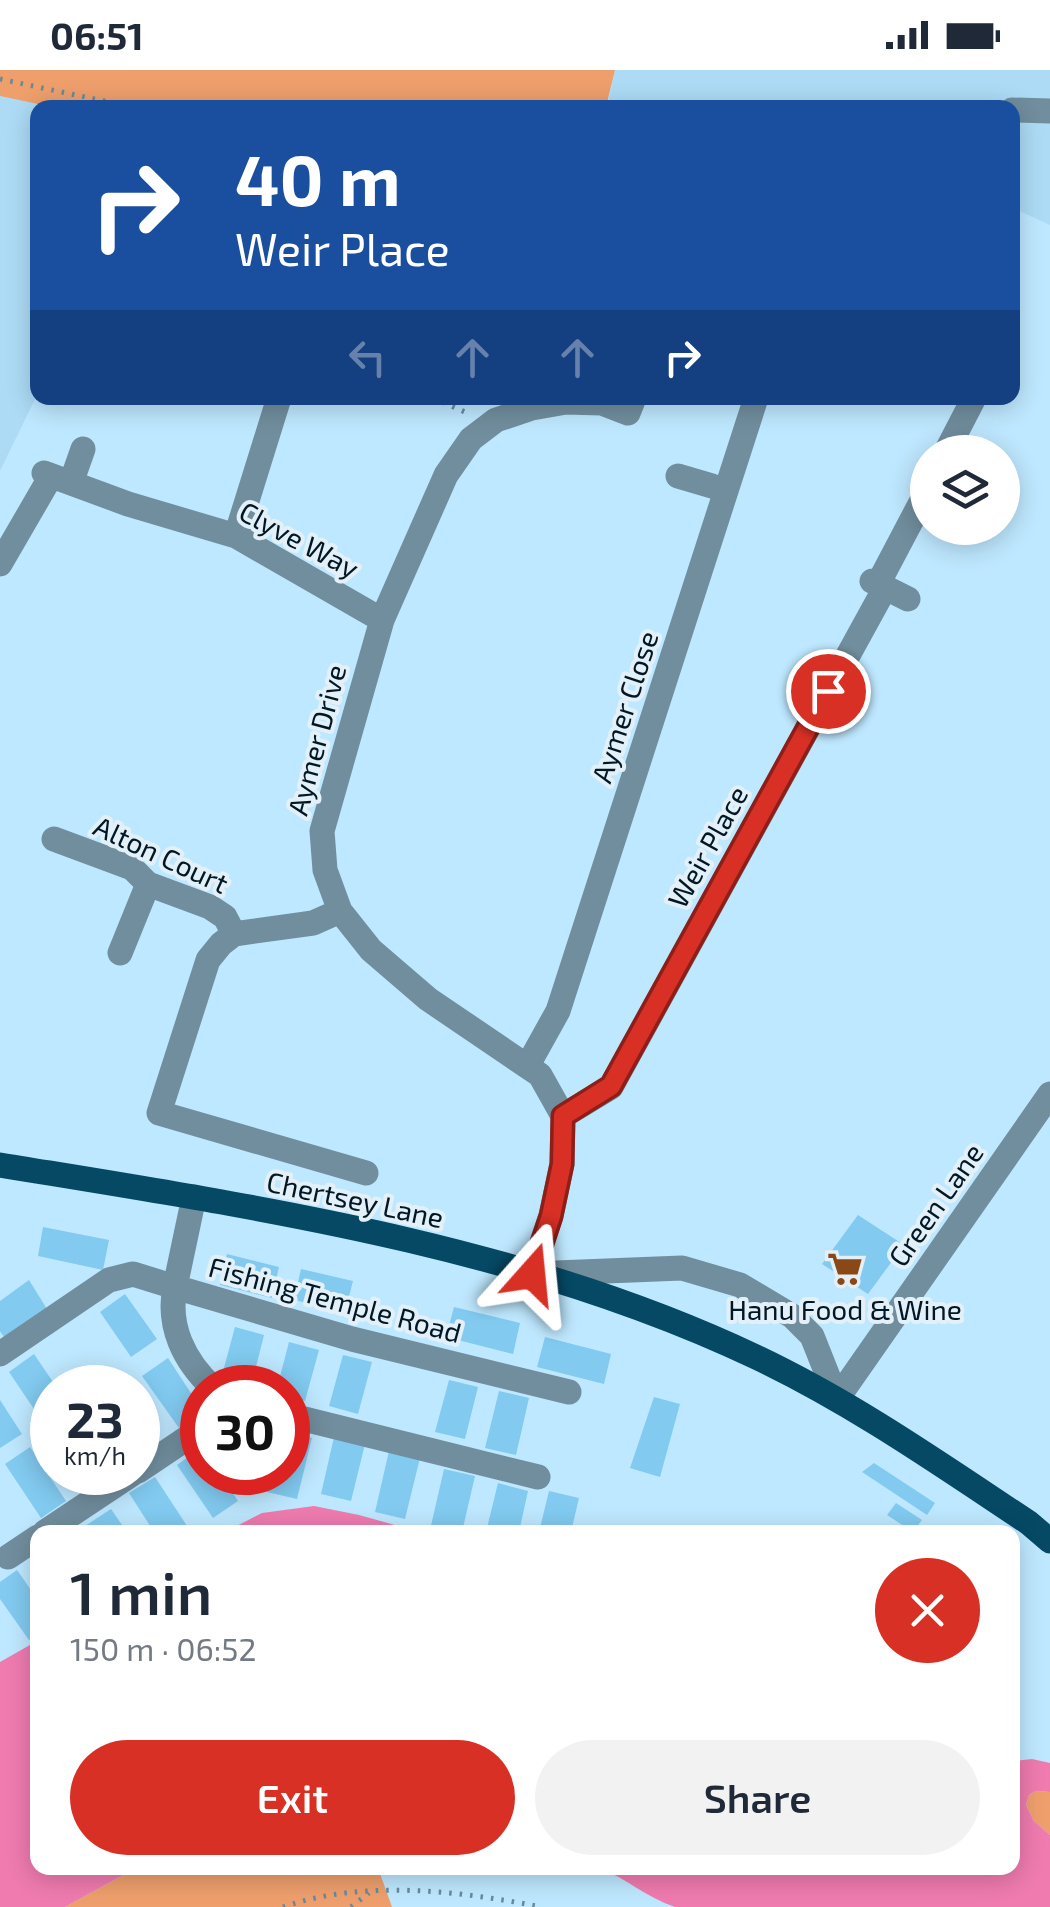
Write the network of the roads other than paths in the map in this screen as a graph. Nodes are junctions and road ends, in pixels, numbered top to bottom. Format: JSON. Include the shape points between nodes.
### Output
{"nodes":[{"id":1,"x":1020,"y":110,"type":"edge"},
{"id":2,"x":1050,"y":112,"type":"edge"},
{"id":3,"x":277,"y":405,"type":"edge"},
{"id":4,"x":549,"y":405,"type":"edge"},
{"id":5,"x":607,"y":405,"type":"edge"},
{"id":6,"x":631,"y":405,"type":"edge"},
{"id":7,"x":754,"y":405,"type":"edge"},
{"id":8,"x":970,"y":405,"type":"edge"},
{"id":9,"x":955,"y":435,"type":"edge"},
{"id":10,"x":83,"y":449,"type":"dead end"},
{"id":11,"x":678,"y":476,"type":"dead end"},
{"id":12,"x":56,"y":477,"type":"junction"},
{"id":13,"x":910,"y":528,"type":"edge"},
{"id":14,"x":236,"y":536,"type":"junction"},
{"id":15,"x":0,"y":564,"type":"edge"},
{"id":16,"x":382,"y":620,"type":"junction"},
{"id":17,"x":54,"y":840,"type":"dead end"},
{"id":18,"x":148,"y":884,"type":"junction"},
{"id":19,"x":340,"y":910,"type":"junction"},
{"id":20,"x":234,"y":934,"type":"junction"},
{"id":21,"x":120,"y":953,"type":"dead end"},
{"id":22,"x":544,"y":1032,"type":"junction"},
{"id":23,"x":528,"y":1065,"type":"junction"},
{"id":24,"x":1050,"y":1094,"type":"edge"},
{"id":25,"x":563,"y":1116,"type":"junction"},
{"id":26,"x":0,"y":1166,"type":"edge"},
{"id":27,"x":366,"y":1173,"type":"dead end"},
{"id":28,"x":194,"y":1197,"type":"junction"},
{"id":29,"x":532,"y":1274,"type":"junction"},
{"id":30,"x":176,"y":1287,"type":"junction"},
{"id":31,"x":0,"y":1354,"type":"edge"},
{"id":32,"x":194,"y":1365,"type":"edge"},
{"id":33,"x":569,"y":1392,"type":"dead end"},
{"id":34,"x":837,"y":1399,"type":"junction"},
{"id":35,"x":310,"y":1420,"type":"edge"},
{"id":36,"x":538,"y":1477,"type":"dead end"},
{"id":37,"x":101,"y":1495,"type":"edge"},
{"id":38,"x":56,"y":1525,"type":"edge"},
{"id":39,"x":1050,"y":1541,"type":"edge"},
{"id":40,"x":30,"y":1543,"type":"edge"},
{"id":41,"x":8,"y":1557,"type":"dead end"}],
"edges":[{"from":1,"to":2,"type":"street"},
{"from":3,"to":14,"type":"street"},
{"from":4,"to":16,"type":"street","name":"Aymer Drive","via":[[496,420],[470,440],[446,475]]},
{"from":5,"to":6,"type":"street","name":"Aymer Drive","via":[[628,413]]},
{"from":7,"to":22,"type":"street","name":"Aymer Close","via":[[558,1011]]},
{"from":8,"to":9,"type":"street"},
{"from":10,"to":12,"type":"street"},
{"from":11,"to":22,"type":"street","name":"Aymer Close","via":[[715,477]]},
{"from":12,"to":14,"type":"street","name":"Clyve Way"},
{"from":12,"to":15,"type":"street"},
{"from":13,"to":25,"type":"street","name":"Weir Place","via":[[611,1086]]},
{"from":14,"to":16,"type":"street","name":"Clyve Way"},
{"from":16,"to":19,"type":"street","name":"Aymer Drive","via":[[322,831],[325,870]]},
{"from":17,"to":18,"type":"street","name":"Alton Court","via":[[132,868]]},
{"from":18,"to":20,"type":"street","name":"Alton Court","via":[[210,907]]},
{"from":18,"to":21,"type":"street"},
{"from":19,"to":20,"type":"street","name":"Alton Court","via":[[312,923]]},
{"from":19,"to":23,"type":"street","name":"Aymer Drive","via":[[372,950],[428,999]]},
{"from":20,"to":27,"type":"street","name":"Alton Court","via":[[208,960],[158,1113]]},
{"from":22,"to":23,"type":"street","name":"Aymer Close"},
{"from":23,"to":25,"type":"street","name":"Aymer Drive"},
{"from":24,"to":34,"type":"street","name":"Green Lane"},
{"from":25,"to":29,"type":"street","via":[[562,1164]]},
{"from":26,"to":28,"type":"main road","name":"Chertsey Lane"},
{"from":28,"to":29,"type":"main road","name":"Chertsey Lane","via":[[461,1252]]},
{"from":28,"to":30,"type":"street","name":"Fishing Temple Road"},
{"from":29,"to":34,"type":"main road","name":"Chertsey Lane","via":[[644,1309]]},
{"from":29,"to":34,"type":"street","via":[[682,1268],[740,1285],[812,1336]]},
{"from":30,"to":31,"type":"street","via":[[133,1274],[109,1280]]},
{"from":30,"to":32,"type":"street","via":[[174,1333]]},
{"from":30,"to":33,"type":"street","name":"Fishing Temple Road"},
{"from":34,"to":39,"type":"main road","name":"Chertsey Lane"},
{"from":35,"to":36,"type":"street"},
{"from":37,"to":38,"type":"street"},
{"from":40,"to":41,"type":"street"}]}
